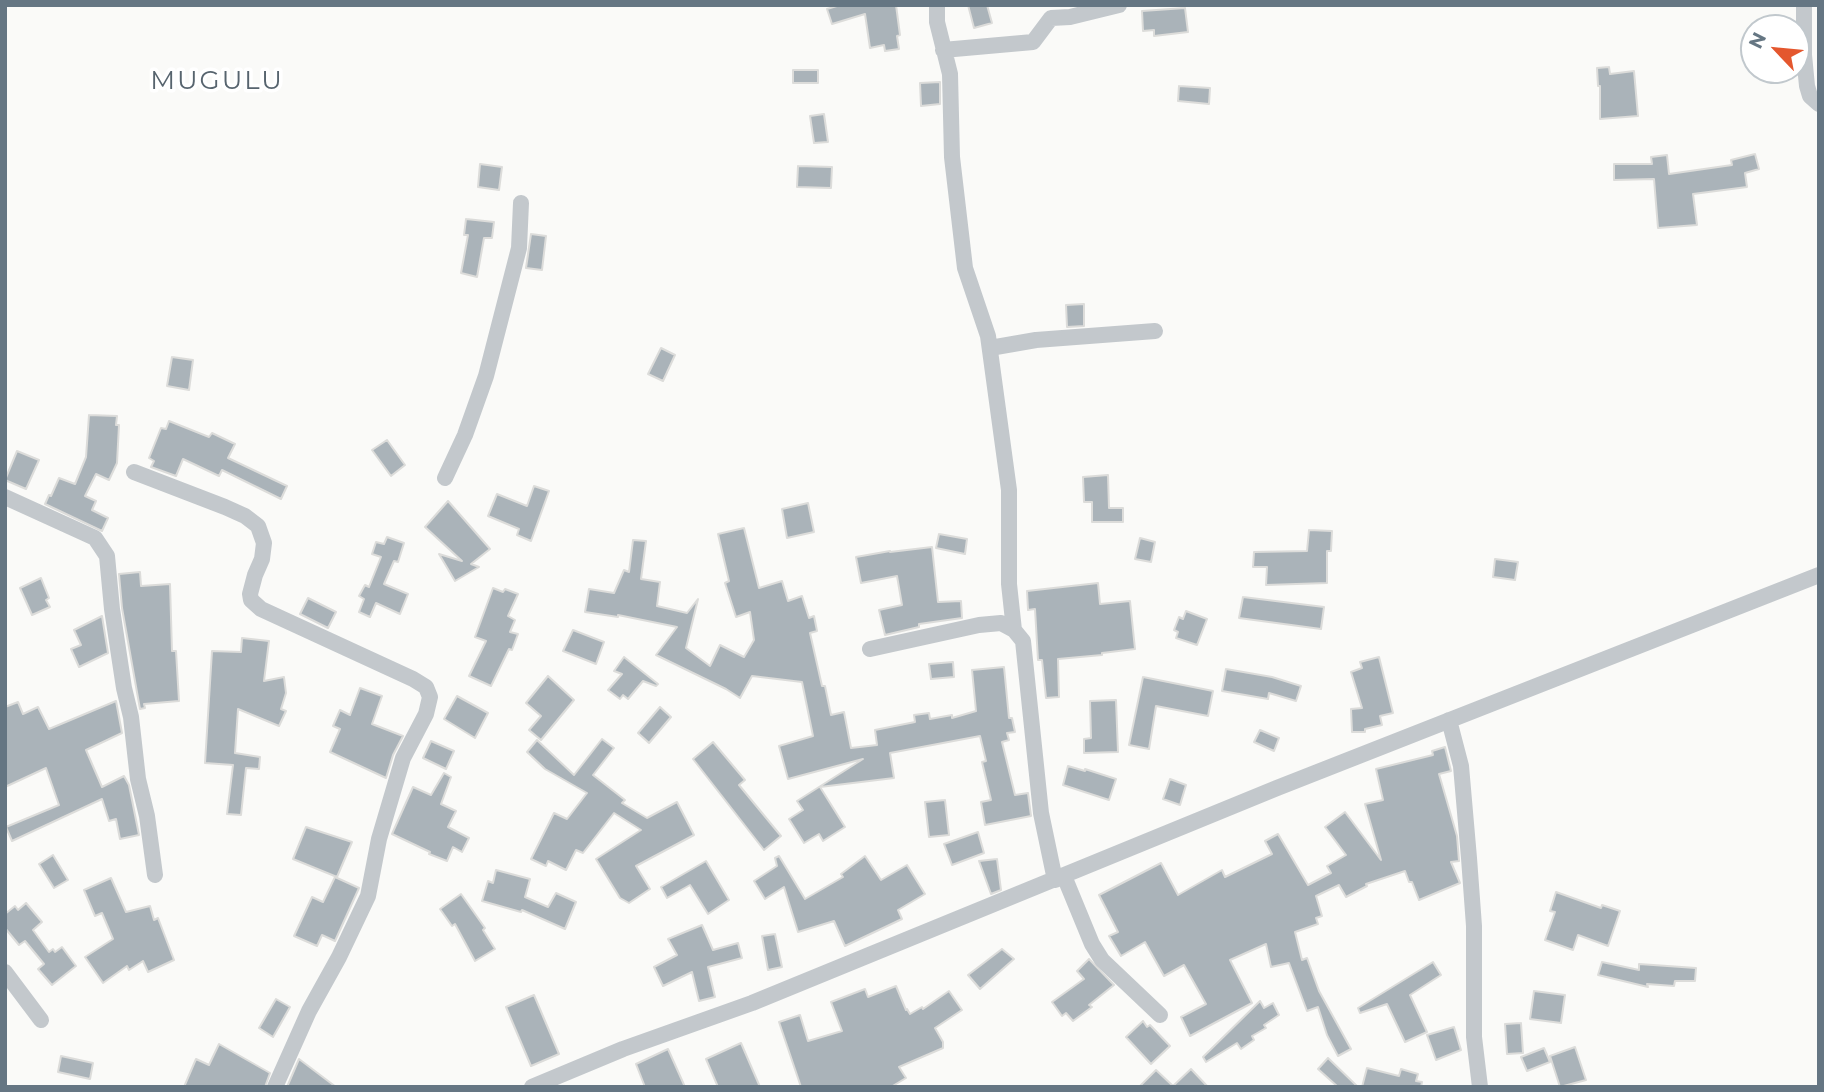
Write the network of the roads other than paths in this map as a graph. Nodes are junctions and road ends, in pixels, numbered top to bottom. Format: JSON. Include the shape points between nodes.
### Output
{"nodes":[{"id":1,"x":937,"y":5,"type":"edge"},
{"id":2,"x":1119,"y":5,"type":"edge"},
{"id":3,"x":1804,"y":5,"type":"edge"},
{"id":4,"x":943,"y":50,"type":"junction"},
{"id":5,"x":1819,"y":104,"type":"edge"},
{"id":6,"x":521,"y":203,"type":"dead end"},
{"id":7,"x":1155,"y":331,"type":"dead end"},
{"id":8,"x":990,"y":348,"type":"junction"},
{"id":9,"x":134,"y":472,"type":"dead end"},
{"id":10,"x":445,"y":478,"type":"dead end"},
{"id":11,"x":5,"y":497,"type":"edge"},
{"id":12,"x":1819,"y":575,"type":"edge"},
{"id":13,"x":1014,"y":630,"type":"junction"},
{"id":14,"x":870,"y":649,"type":"dead end"},
{"id":15,"x":1449,"y":720,"type":"junction"},
{"id":16,"x":155,"y":875,"type":"dead end"},
{"id":17,"x":1060,"y":878,"type":"junction"},
{"id":18,"x":5,"y":972,"type":"edge"},
{"id":19,"x":1160,"y":1015,"type":"dead end"},
{"id":20,"x":41,"y":1020,"type":"dead end"},
{"id":21,"x":275,"y":1087,"type":"edge"},
{"id":22,"x":532,"y":1087,"type":"edge"},
{"id":23,"x":1480,"y":1087,"type":"edge"}],
"edges":[{"from":1,"to":4,"type":"street"},
{"from":2,"to":4,"type":"street","via":[[1051,18],[1033,42]]},
{"from":3,"to":5,"type":"street","via":[[1807,86]]},
{"from":4,"to":8,"type":"street","via":[[950,74],[952,157],[965,268]]},
{"from":6,"to":10,"type":"street","via":[[519,248],[489,365]]},
{"from":7,"to":8,"type":"street"},
{"from":8,"to":13,"type":"street","via":[[1009,490]]},
{"from":9,"to":21,"type":"street","via":[[225,507],[258,526],[264,543],[250,594],[261,609],[413,679],[426,687],[430,697],[403,758],[368,896]]},
{"from":11,"to":16,"type":"street","via":[[95,538],[107,556]]},
{"from":12,"to":15,"type":"street"},
{"from":13,"to":14,"type":"street","via":[[1002,623],[979,625]]},
{"from":13,"to":17,"type":"street","via":[[1023,641],[1041,813]]},
{"from":15,"to":17,"type":"street"},
{"from":15,"to":23,"type":"street","via":[[1461,766],[1468,846],[1474,1037]]},
{"from":17,"to":19,"type":"street","via":[[1102,960]]},
{"from":17,"to":22,"type":"street"},
{"from":18,"to":20,"type":"street"}]}
